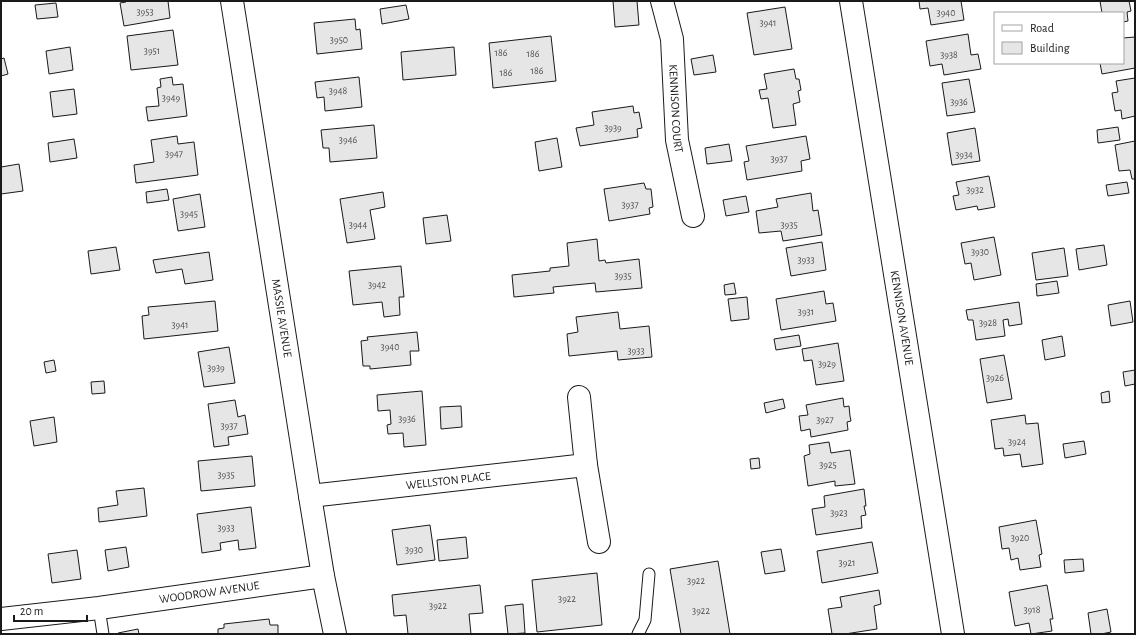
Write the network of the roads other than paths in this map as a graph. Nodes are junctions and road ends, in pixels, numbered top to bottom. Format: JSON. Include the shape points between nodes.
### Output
{"nodes":[{"id":1,"x":232,"y":1,"type":"edge"},
{"id":2,"x":662,"y":1,"type":"edge"},
{"id":3,"x":851,"y":1,"type":"edge"},
{"id":4,"x":693,"y":216,"type":"dead end"},
{"id":5,"x":579,"y":397,"type":"dead end"},
{"id":6,"x":586,"y":465,"type":"junction"},
{"id":7,"x":310,"y":496,"type":"junction"},
{"id":8,"x":599,"y":542,"type":"dead end"},
{"id":9,"x":649,"y":574,"type":"dead end"},
{"id":10,"x":323,"y":576,"type":"junction"},
{"id":11,"x":99,"y":608,"type":"junction"},
{"id":12,"x":1,"y":619,"type":"edge"},
{"id":13,"x":103,"y":634,"type":"edge"},
{"id":14,"x":335,"y":634,"type":"edge"},
{"id":15,"x":638,"y":634,"type":"edge"},
{"id":16,"x":953,"y":634,"type":"edge"}],
"edges":[{"from":1,"to":7,"type":"street","name":"MASSIE AVENUE"},
{"from":2,"to":4,"type":"street","name":"KENNISON COURT","via":[[672,39],[677,140]]},
{"from":3,"to":16,"type":"street","name":"KENNISON AVENUE"},
{"from":5,"to":6,"type":"street"},
{"from":6,"to":7,"type":"street","name":"WELLSTON PLACE"},
{"from":6,"to":8,"type":"street"},
{"from":7,"to":10,"type":"street","name":"MASSIE AVENUE"},
{"from":9,"to":15,"type":"lane","via":[[645,620]]},
{"from":10,"to":11,"type":"street","name":"WOODROW AVENUE"},
{"from":10,"to":14,"type":"street","name":"MASSIE AVENUE"},
{"from":11,"to":12,"type":"street","name":"WOODROW AVENUE"},
{"from":11,"to":13,"type":"lane"}]}
